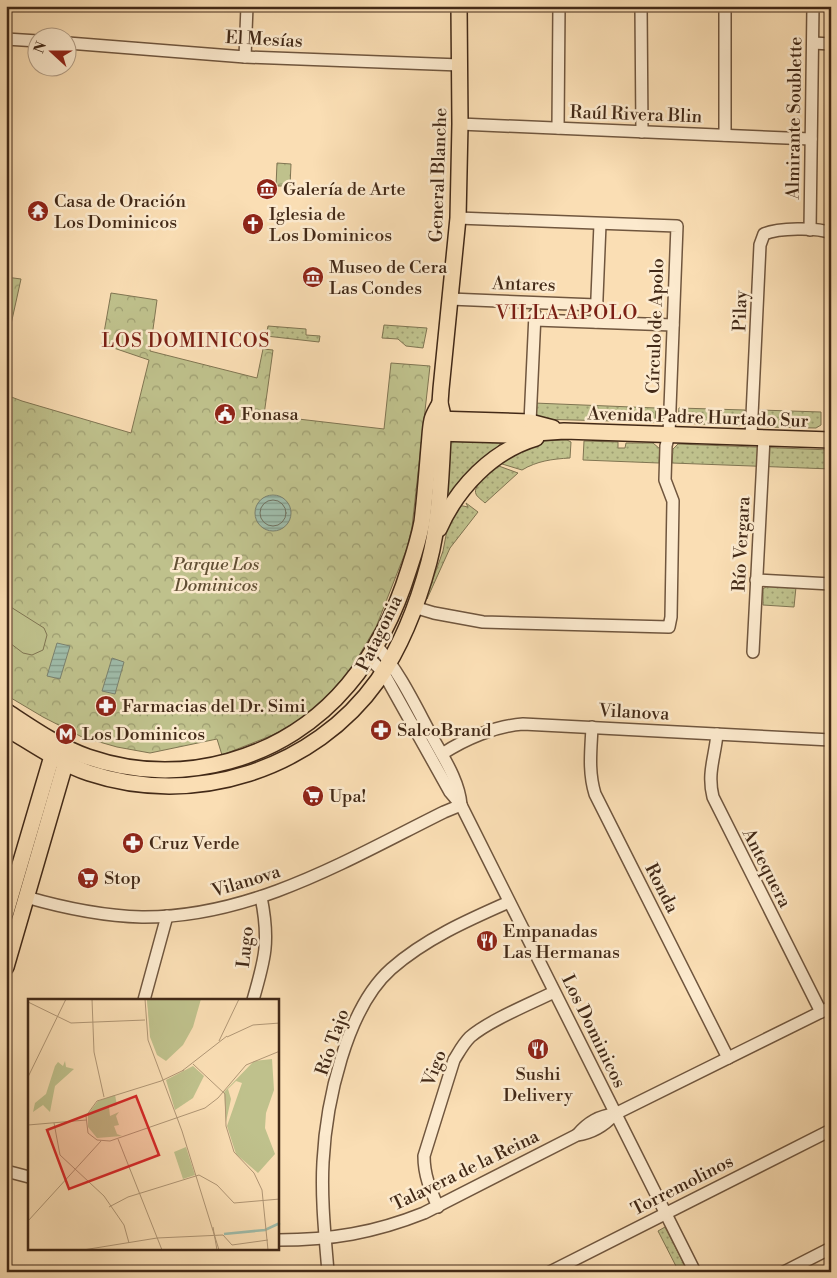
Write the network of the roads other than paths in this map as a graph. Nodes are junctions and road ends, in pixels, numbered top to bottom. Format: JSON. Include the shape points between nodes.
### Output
{"nodes":[{"id":1,"x":248,"y":6,"type":"edge"},
{"id":2,"x":459,"y":6,"type":"edge"},
{"id":3,"x":558,"y":6,"type":"edge"},
{"id":4,"x":640,"y":6,"type":"edge"},
{"id":5,"x":725,"y":6,"type":"edge"},
{"id":6,"x":813,"y":6,"type":"edge"},
{"id":7,"x":6,"y":39,"type":"edge"},
{"id":8,"x":28,"y":40,"type":"edge"},
{"id":9,"x":813,"y":43,"type":"junction"},
{"id":10,"x":78,"y":44,"type":"edge"},
{"id":11,"x":831,"y":44,"type":"edge"},
{"id":12,"x":245,"y":57,"type":"junction"},
{"id":13,"x":460,"y":65,"type":"junction"},
{"id":14,"x":460,"y":124,"type":"junction"},
{"id":15,"x":558,"y":128,"type":"junction"},
{"id":16,"x":642,"y":132,"type":"junction"},
{"id":17,"x":725,"y":135,"type":"junction"},
{"id":18,"x":811,"y":139,"type":"junction"},
{"id":19,"x":458,"y":218,"type":"junction"},
{"id":20,"x":600,"y":224,"type":"junction"},
{"id":21,"x":810,"y":230,"type":"junction"},
{"id":22,"x":831,"y":233,"type":"edge"},
{"id":23,"x":450,"y":299,"type":"junction"},
{"id":24,"x":536,"y":302,"type":"junction"},
{"id":25,"x":596,"y":305,"type":"junction"},
{"id":26,"x":535,"y":320,"type":"junction"},
{"id":27,"x":596,"y":322,"type":"junction"},
{"id":28,"x":673,"y":325,"type":"junction"},
{"id":29,"x":530,"y":422,"type":"junction"},
{"id":30,"x":437,"y":426,"type":"junction"},
{"id":31,"x":564,"y":432,"type":"junction"},
{"id":32,"x":669,"y":434,"type":"junction"},
{"id":33,"x":757,"y":437,"type":"junction"},
{"id":34,"x":831,"y":440,"type":"edge"},
{"id":35,"x":434,"y":542,"type":"junction"},
{"id":36,"x":756,"y":580,"type":"junction"},
{"id":37,"x":831,"y":584,"type":"edge"},
{"id":38,"x":414,"y":607,"type":"junction"},
{"id":39,"x":372,"y":651,"type":"junction"},
{"id":40,"x":753,"y":652,"type":"dead end"},
{"id":41,"x":387,"y":667,"type":"junction"},
{"id":42,"x":6,"y":711,"type":"edge"},
{"id":43,"x":592,"y":727,"type":"junction"},
{"id":44,"x":6,"y":728,"type":"edge"},
{"id":45,"x":717,"y":734,"type":"junction"},
{"id":46,"x":831,"y":740,"type":"edge"},
{"id":47,"x":54,"y":748,"type":"junction"},
{"id":48,"x":442,"y":754,"type":"junction"},
{"id":49,"x":68,"y":756,"type":"junction"},
{"id":50,"x":462,"y":805,"type":"junction"},
{"id":51,"x":261,"y":897,"type":"junction"},
{"id":52,"x":26,"y":898,"type":"junction"},
{"id":53,"x":509,"y":902,"type":"junction"},
{"id":54,"x":6,"y":912,"type":"edge"},
{"id":55,"x":167,"y":916,"type":"junction"},
{"id":56,"x":9,"y":948,"type":"edge"},
{"id":57,"x":6,"y":967,"type":"edge"},
{"id":58,"x":554,"y":992,"type":"junction"},
{"id":59,"x":144,"y":999,"type":"edge"},
{"id":60,"x":253,"y":999,"type":"edge"},
{"id":61,"x":826,"y":1010,"type":"edge"},
{"id":62,"x":728,"y":1058,"type":"junction"},
{"id":63,"x":616,"y":1114,"type":"junction"},
{"id":64,"x":831,"y":1130,"type":"edge"},
{"id":65,"x":6,"y":1171,"type":"edge"},
{"id":66,"x":28,"y":1177,"type":"edge"},
{"id":67,"x":438,"y":1207,"type":"junction"},
{"id":68,"x":666,"y":1214,"type":"junction"},
{"id":69,"x":325,"y":1239,"type":"junction"},
{"id":70,"x":279,"y":1240,"type":"edge"},
{"id":71,"x":831,"y":1248,"type":"edge"},
{"id":72,"x":328,"y":1272,"type":"edge"},
{"id":73,"x":550,"y":1272,"type":"edge"},
{"id":74,"x":696,"y":1272,"type":"edge"},
{"id":75,"x":784,"y":1272,"type":"edge"}],
"edges":[{"from":1,"to":12,"type":"street"},
{"from":2,"to":13,"type":"main road","name":"General Blanche"},
{"from":3,"to":15,"type":"street"},
{"from":4,"to":16,"type":"street"},
{"from":5,"to":17,"type":"street"},
{"from":6,"to":9,"type":"street","name":"Almirante Soublette"},
{"from":7,"to":8,"type":"street"},
{"from":9,"to":11,"type":"street"},
{"from":9,"to":18,"type":"street","name":"Almirante Soublette"},
{"from":10,"to":12,"type":"street","name":"El Mesías"},
{"from":12,"to":13,"type":"street","name":"El Mesías"},
{"from":13,"to":14,"type":"main road","name":"General Blanche"},
{"from":14,"to":15,"type":"street","name":"Raúl Rivera Blin"},
{"from":14,"to":19,"type":"main road","name":"General Blanche"},
{"from":15,"to":16,"type":"street","name":"Raúl Rivera Blin"},
{"from":16,"to":17,"type":"street","name":"Raúl Rivera Blin"},
{"from":17,"to":18,"type":"street","name":"Raúl Rivera Blin"},
{"from":18,"to":21,"type":"street","name":"Almirante Soublette"},
{"from":19,"to":20,"type":"street","name":"Círculo de Apolo"},
{"from":19,"to":23,"type":"main road","name":"General Blanche"},
{"from":20,"to":25,"type":"street"},
{"from":20,"to":28,"type":"street","name":"Círculo de Apolo","via":[[677,226]]},
{"from":21,"to":22,"type":"street","name":"Pilay"},
{"from":21,"to":33,"type":"street","name":"Pilay","via":[[773,230],[764,234],[760,245]]},
{"from":23,"to":24,"type":"street","name":"Antares"},
{"from":23,"to":30,"type":"main road","name":"General Blanche"},
{"from":24,"to":25,"type":"street","name":"Antares"},
{"from":24,"to":26,"type":"street"},
{"from":25,"to":27,"type":"street"},
{"from":26,"to":27,"type":"street","name":"Antares"},
{"from":26,"to":29,"type":"street"},
{"from":27,"to":28,"type":"street","name":"Antares"},
{"from":28,"to":32,"type":"street","name":"Círculo de Apolo"},
{"from":29,"to":30,"type":"main road","name":"Avenida Padre Hurtado Sur"},
{"from":29,"to":31,"type":"main road","name":"Avenida Padre Hurtado Sur"},
{"from":30,"to":31,"type":"main road","name":"Avenida Padre Hurtado Sur","via":[[508,435]]},
{"from":30,"to":35,"type":"main road","name":"Patagonia"},
{"from":30,"to":39,"type":"main road","name":"Patagonia","via":[[416,547],[398,601]]},
{"from":31,"to":32,"type":"main road","name":"Avenida Padre Hurtado Sur"},
{"from":31,"to":35,"type":"main road","via":[[524,442],[496,458],[460,493],[449,508]]},
{"from":32,"to":33,"type":"main road","name":"Avenida Padre Hurtado Sur"},
{"from":32,"to":38,"type":"street","name":"Círculo de Apolo","via":[[665,480],[673,501],[669,627],[483,622]]},
{"from":33,"to":34,"type":"main road","name":"Avenida Padre Hurtado Sur"},
{"from":33,"to":36,"type":"street","name":"Río Vergara"},
{"from":35,"to":38,"type":"main road","name":"Patagonia"},
{"from":36,"to":37,"type":"street"},
{"from":36,"to":40,"type":"street","name":"Río Vergara"},
{"from":38,"to":41,"type":"main road","name":"Patagonia"},
{"from":39,"to":41,"type":"street","name":"Los Dominicos"},
{"from":39,"to":49,"type":"main road","name":"Patagonia","via":[[342,692],[315,718],[275,744],[239,759],[193,769],[155,770]]},
{"from":41,"to":48,"type":"street","name":"Los Dominicos"},
{"from":41,"to":49,"type":"main road","name":"Patagonia","via":[[353,710],[322,736],[286,759],[246,775],[195,785],[154,786],[111,779]]},
{"from":41,"to":50,"type":"street","name":"Los Dominicos","via":[[450,792]]},
{"from":42,"to":47,"type":"main road"},
{"from":43,"to":45,"type":"street","name":"Vilanova"},
{"from":43,"to":48,"type":"street","name":"Vilanova","via":[[509,725]]},
{"from":43,"to":62,"type":"street","name":"Ronda","via":[[590,767],[595,794]]},
{"from":44,"to":47,"type":"main road"},
{"from":45,"to":46,"type":"street","name":"Vilanova"},
{"from":45,"to":61,"type":"street","name":"Antequera","via":[[710,770],[713,797]]},
{"from":47,"to":49,"type":"main road","name":"Patagonia"},
{"from":47,"to":54,"type":"main road"},
{"from":48,"to":50,"type":"street","name":"Los Dominicos"},
{"from":49,"to":52,"type":"main road"},
{"from":50,"to":51,"type":"street","name":"Vilanova","via":[[318,874]]},
{"from":50,"to":53,"type":"street","name":"Los Dominicos"},
{"from":51,"to":55,"type":"street","name":"Vilanova","via":[[214,910]]},
{"from":51,"to":60,"type":"street","name":"Lugo","via":[[266,918],[266,942]]},
{"from":52,"to":55,"type":"street","name":"Vilanova","via":[[94,913]]},
{"from":52,"to":56,"type":"main road"},
{"from":53,"to":58,"type":"street","name":"Los Dominicos"},
{"from":53,"to":69,"type":"street","name":"Río Tajo","via":[[415,950],[384,975],[361,1008],[342,1057],[327,1124],[322,1182]]},
{"from":55,"to":59,"type":"street"},
{"from":56,"to":57,"type":"main road"},
{"from":58,"to":63,"type":"street","name":"Los Dominicos"},
{"from":58,"to":67,"type":"street","name":"Vigo","via":[[484,1027],[470,1037],[454,1060],[424,1156],[428,1185]]},
{"from":61,"to":62,"type":"street","name":"Talavera de la Reina"},
{"from":62,"to":63,"type":"street","name":"Talavera de la Reina"},
{"from":63,"to":67,"type":"street","name":"Talavera de la Reina","via":[[589,1133],[577,1135]]},
{"from":63,"to":68,"type":"street","name":"Los Dominicos"},
{"from":64,"to":68,"type":"street","name":"Torremolinos"},
{"from":65,"to":66,"type":"street"},
{"from":67,"to":69,"type":"street","name":"Talavera de la Reina","via":[[382,1228]]},
{"from":68,"to":73,"type":"street","name":"Torremolinos"},
{"from":68,"to":74,"type":"street","name":"Los Dominicos"},
{"from":69,"to":70,"type":"street","name":"Talavera de la Reina"},
{"from":69,"to":72,"type":"street","name":"Río Tajo"},
{"from":71,"to":75,"type":"street"}]}
